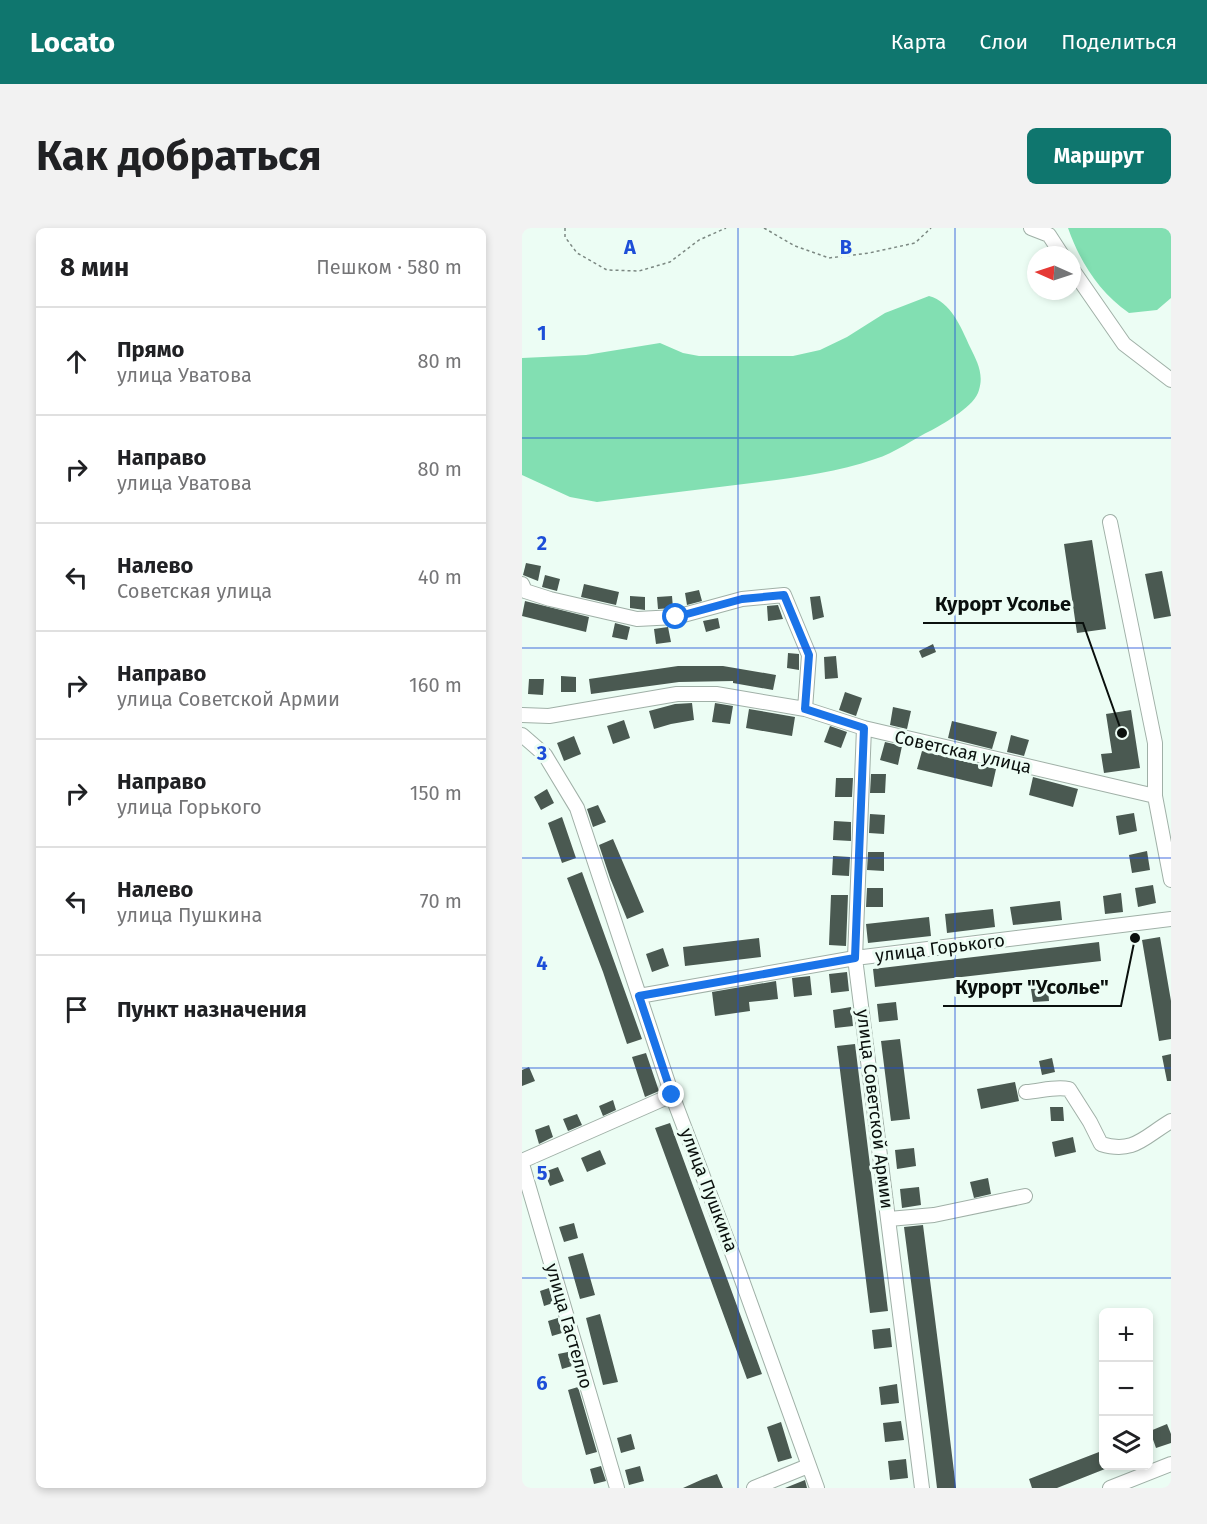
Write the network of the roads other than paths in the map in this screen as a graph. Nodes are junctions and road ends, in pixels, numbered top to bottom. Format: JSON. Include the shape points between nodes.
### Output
{"nodes":[{"id":1,"x":1031,"y":228,"type":"edge"},
{"id":2,"x":1056,"y":246,"type":"edge"},
{"id":3,"x":1081,"y":282,"type":"edge"},
{"id":4,"x":1171,"y":380,"type":"edge"},
{"id":5,"x":1110,"y":522,"type":"dead end"},
{"id":6,"x":522,"y":584,"type":"edge"},
{"id":7,"x":805,"y":709,"type":"junction"},
{"id":8,"x":522,"y":715,"type":"edge"},
{"id":9,"x":864,"y":728,"type":"junction"},
{"id":10,"x":522,"y":735,"type":"edge"},
{"id":11,"x":1155,"y":796,"type":"junction"},
{"id":12,"x":1171,"y":880,"type":"edge"},
{"id":13,"x":1171,"y":919,"type":"edge"},
{"id":14,"x":855,"y":958,"type":"junction"},
{"id":15,"x":639,"y":996,"type":"junction"},
{"id":16,"x":1026,"y":1092,"type":"dead end"},
{"id":17,"x":672,"y":1095,"type":"junction"},
{"id":18,"x":1171,"y":1121,"type":"edge"},
{"id":19,"x":522,"y":1162,"type":"edge"},
{"id":20,"x":1025,"y":1196,"type":"dead end"},
{"id":21,"x":889,"y":1219,"type":"junction"},
{"id":22,"x":1171,"y":1464,"type":"edge"},
{"id":23,"x":808,"y":1466,"type":"junction"},
{"id":24,"x":617,"y":1488,"type":"edge"},
{"id":25,"x":754,"y":1488,"type":"edge"},
{"id":26,"x":817,"y":1488,"type":"edge"},
{"id":27,"x":922,"y":1488,"type":"edge"},
{"id":28,"x":1110,"y":1488,"type":"edge"}],
"edges":[{"from":1,"to":2,"type":"street","via":[[1048,235]]},
{"from":3,"to":4,"type":"street","via":[[1124,344]]},
{"from":5,"to":11,"type":"street","via":[[1155,743]]},
{"from":6,"to":7,"type":"street","via":[[525,591],[550,599],[637,619],[676,617],[742,599],[784,595],[809,655]]},
{"from":7,"to":8,"type":"street","name":"Советская улица","via":[[716,694],[677,694],[549,716]]},
{"from":7,"to":9,"type":"street","name":"Советская улица"},
{"from":9,"to":11,"type":"street","name":"Советская улица"},
{"from":9,"to":14,"type":"street","name":"улица Советской Армии"},
{"from":10,"to":15,"type":"street","name":"улица Пушкина","via":[[545,755],[577,808]]},
{"from":11,"to":12,"type":"street"},
{"from":13,"to":14,"type":"street","name":"улица Горького"},
{"from":14,"to":15,"type":"street","name":"улица Горького"},
{"from":14,"to":21,"type":"street","name":"улица Советской Армии"},
{"from":15,"to":17,"type":"street","name":"улица Пушкина"},
{"from":16,"to":18,"type":"street","via":[[1069,1089],[1101,1144],[1116,1149],[1135,1144]]},
{"from":17,"to":19,"type":"street"},
{"from":17,"to":23,"type":"street","name":"улица Пушкина","via":[[735,1258]]},
{"from":19,"to":24,"type":"street","name":"улица Гастелло"},
{"from":20,"to":21,"type":"street","via":[[934,1215]]},
{"from":21,"to":27,"type":"street","name":"улица Советской Армии"},
{"from":22,"to":28,"type":"street"},
{"from":23,"to":25,"type":"street"},
{"from":23,"to":26,"type":"street","name":"улица Пушкина"}]}
